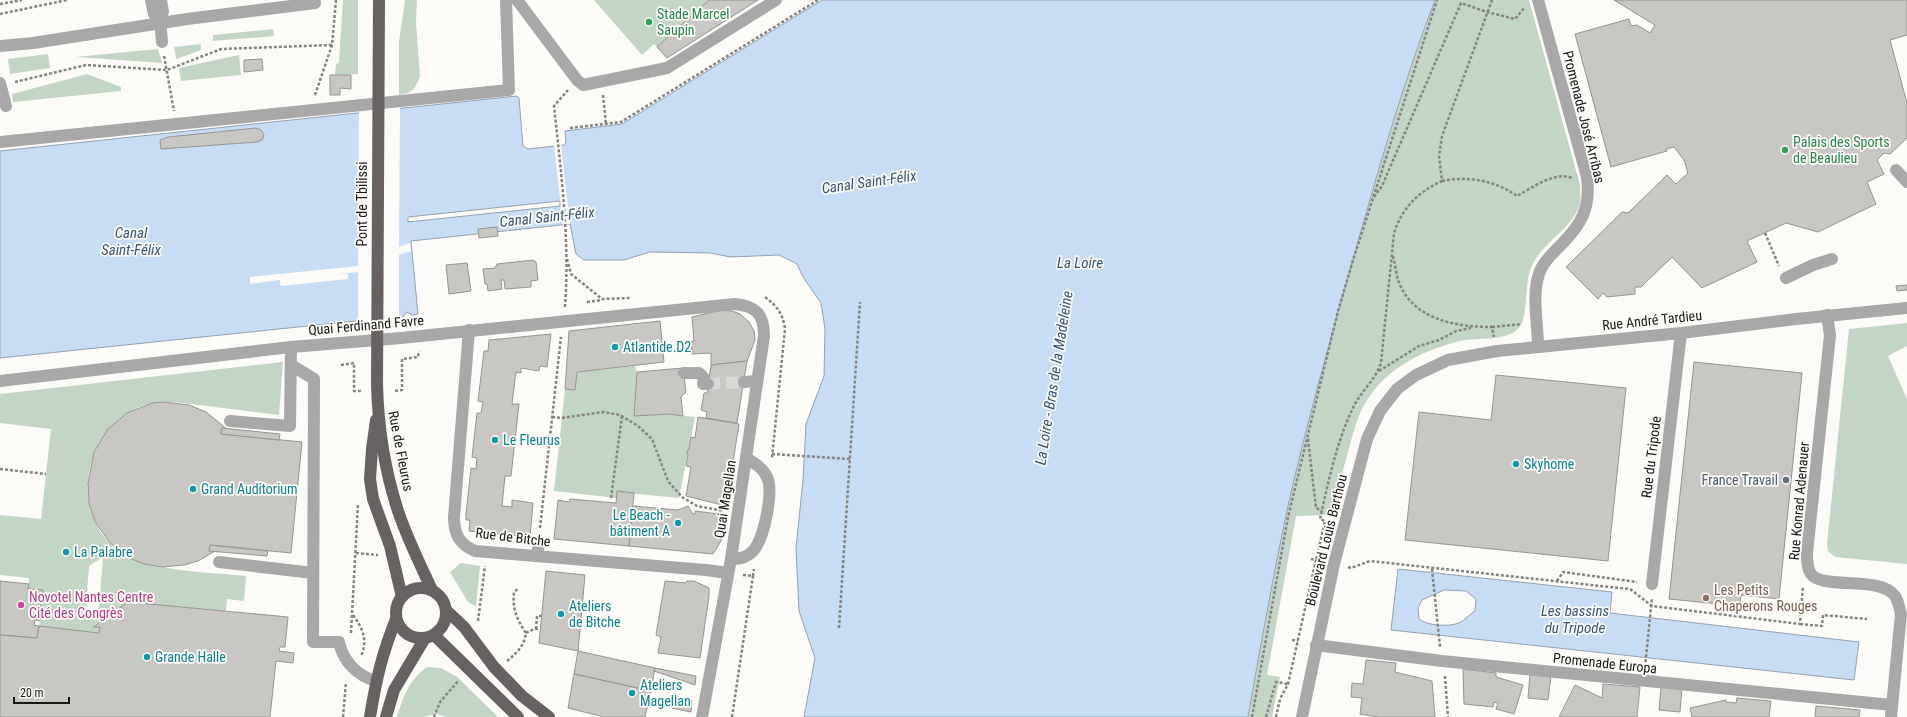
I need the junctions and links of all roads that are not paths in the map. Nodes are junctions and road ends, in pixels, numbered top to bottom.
1 (151, 0) edge
2 (161, 0) edge
3 (378, 0) edge
4 (506, 0) edge
5 (516, 0) edge
6 (776, 0) edge
7 (1533, 1) edge
8 (315, 3) dead end
9 (160, 22) junction
10 (162, 42) road end
11 (0, 46) edge
12 (5, 83) edge
13 (6, 106) dead end
14 (0, 142) edge
15 (1896, 170) dead end
16 (1907, 182) edge
17 (1832, 259) dead end
18 (1786, 278) dead end
19 (734, 304) joint
20 (1907, 308) edge
21 (1827, 315) junction
22 (469, 330) junction
23 (1680, 333) junction
24 (290, 346) junction
25 (1538, 346) junction
26 (291, 366) junction
27 (684, 373) dead end
28 (0, 381) edge
29 (757, 381) junction
30 (744, 382) tunnel mouth
31 (1405, 382) joint
32 (708, 384) dead end
33 (377, 407) junction
34 (230, 421) dead end
35 (746, 458) junction
36 (539, 543) road end
37 (537, 556) junction
38 (730, 559) junction
39 (218, 562) dead end
40 (313, 573) junction
41 (728, 573) junction
42 (1652, 584) road end
43 (432, 590) junction
44 (402, 597) junction
45 (446, 610) junction
46 (396, 619) junction
47 (430, 637) junction
48 (1316, 645) junction
49 (376, 681) junction
50 (1891, 711) edge
51 (370, 717) edge
52 (386, 717) edge
53 (518, 717) edge
54 (549, 717) edge
55 (702, 717) edge
56 (1302, 717) edge

1 - 9 street
2 - 9 street
3 - 33 main road, Pont de Tbilissi, bridge
4 - 14 street
5 - 6 street
7 - 25 street, Promenade José Arribas
8 - 9 street
9 - 10 street
9 - 11 street
12 - 13 street
15 - 16 street
17 - 18 street
19 - 22 street, Quai Ferdinand Favre
19 - 29 street, Quai Magellan
20 - 21 street, Rue André Tardieu
21 - 23 street, Rue André Tardieu
21 - 50 street, Rue Konrad Adenauer
22 - 24 street, Quai Ferdinand Favre
22 - 37 street, Rue de Bitche
23 - 25 street, Rue André Tardieu
23 - 42 street, Rue du Tripode
24 - 26 street
24 - 28 street, Quai Ferdinand Favre
25 - 31 street, Rue André Tardieu
26 - 34 street
26 - 40 street
27 - 32 street
29 - 30 street
29 - 35 street, Quai Magellan
31 - 48 street, Boulevard Louis Barthou
33 - 43 main road, Rue de Fleurus
33 - 44 main road, Rue de Fleurus
35 - 38 street, Quai Magellan
35 - 38 street
36 - 37 street
37 - 41 street, Rue de Bitche
38 - 41 street, Quai Magellan
39 - 40 street
40 - 49 street
41 - 55 street, Quai Magellan
43 - 44 main road
43 - 45 main road
44 - 46 main road
45 - 47 main road
45 - 54 main road
46 - 47 main road
46 - 49 main road
47 - 52 main road
47 - 53 main road
48 - 50 street, Promenade Europa
48 - 56 street, Boulevard Louis Barthou
49 - 51 main road

